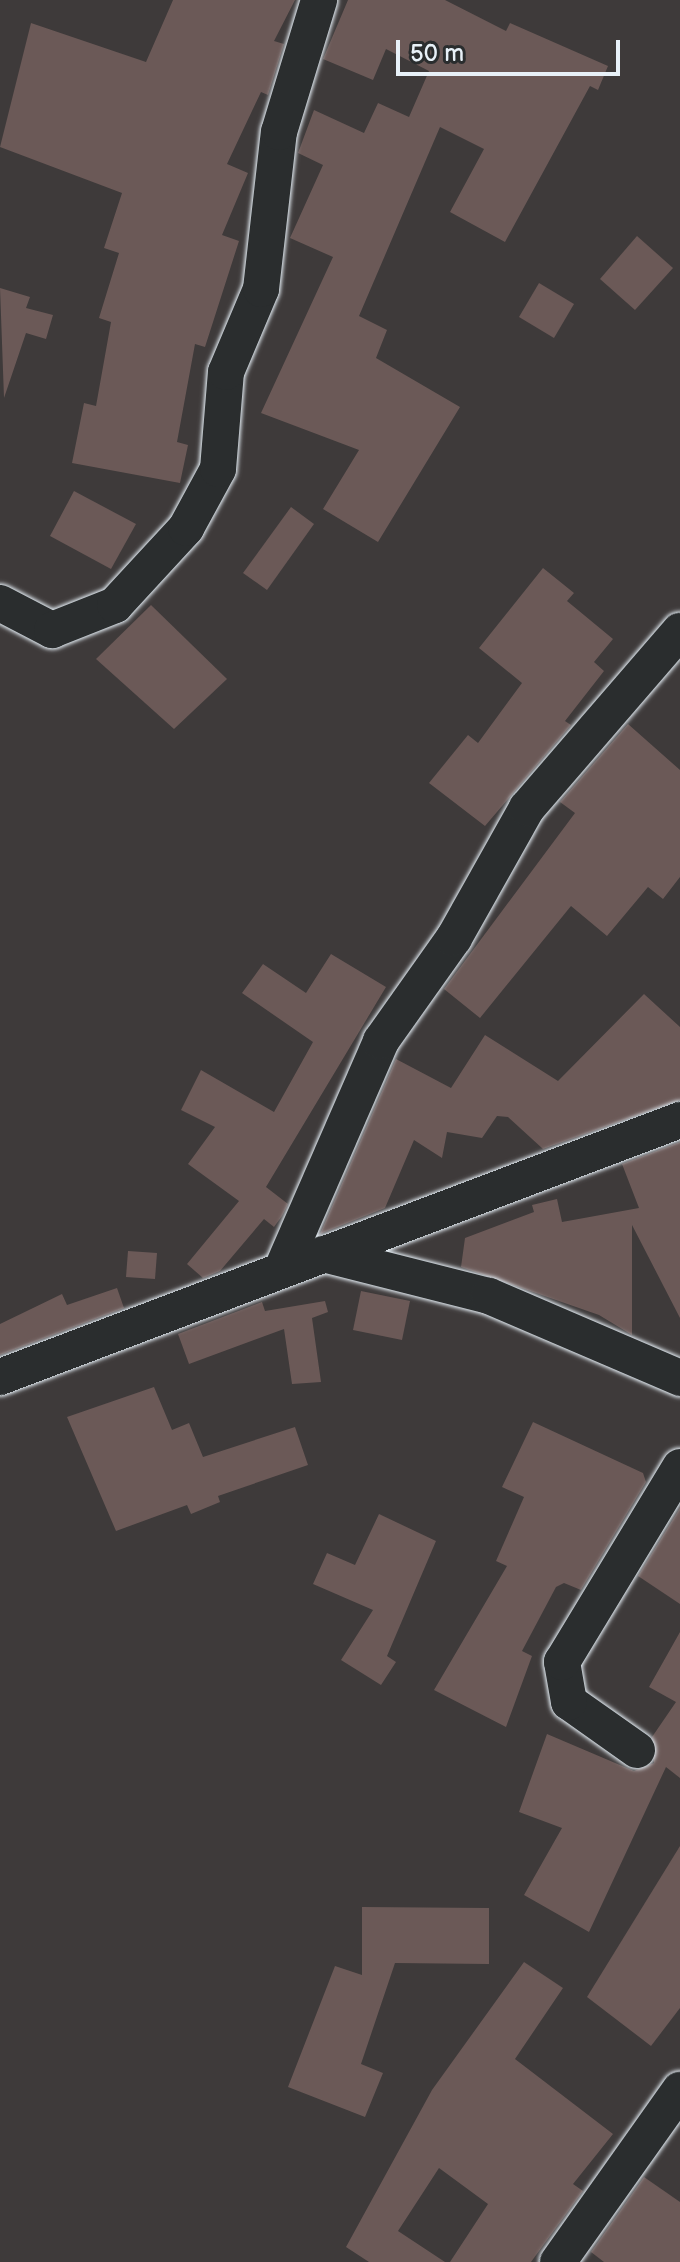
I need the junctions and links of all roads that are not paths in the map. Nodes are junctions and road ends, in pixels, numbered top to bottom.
1 (319, 0) edge
2 (0, 603) edge
3 (680, 631) edge
4 (680, 1120) edge
5 (323, 1254) junction
6 (282, 1269) junction
7 (0, 1377) edge
8 (680, 1378) edge
9 (680, 1467) edge
10 (637, 1750) dead end
11 (680, 2090) edge
12 (558, 2262) edge

1 - 2 street
3 - 6 street
4 - 5 street
5 - 6 street
5 - 8 street
6 - 7 street
9 - 10 street
11 - 12 street

